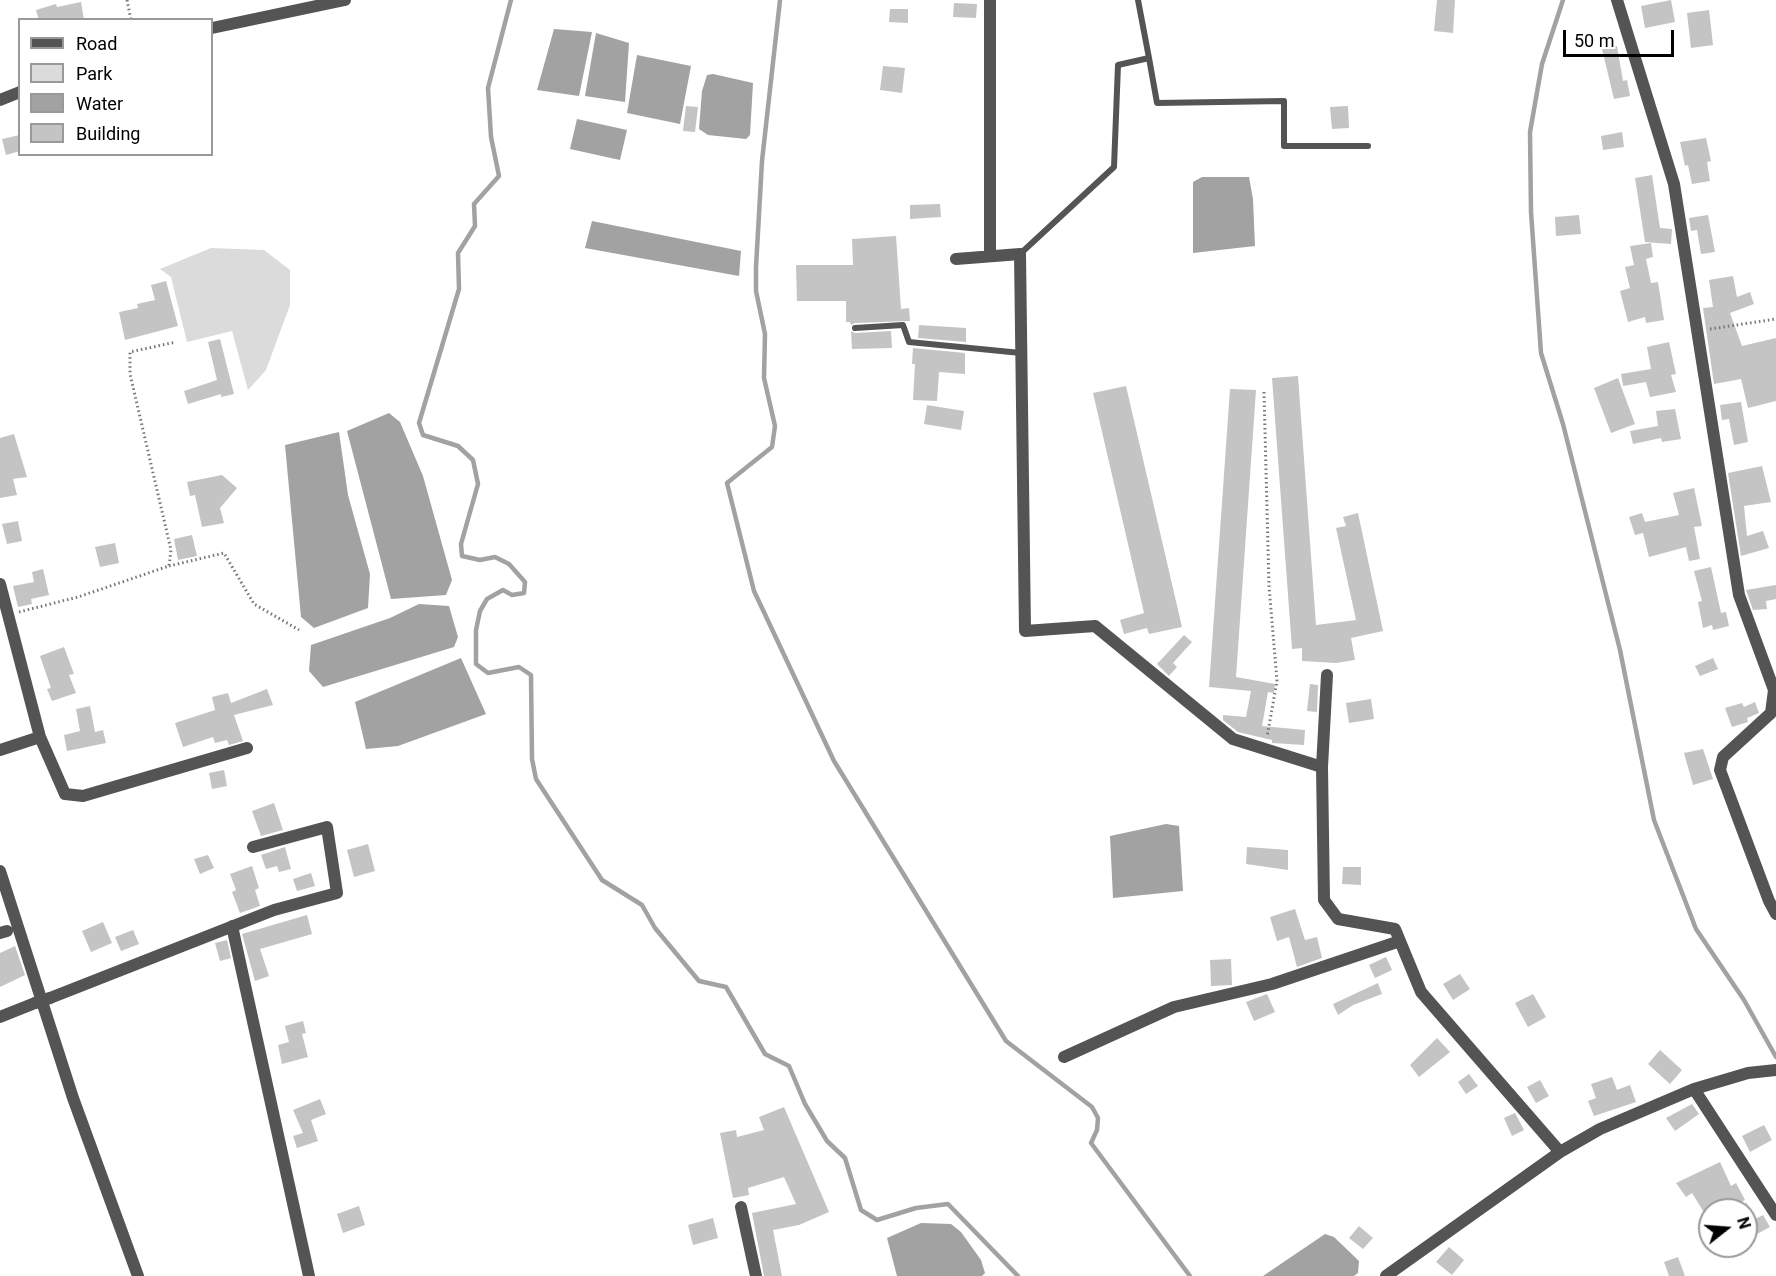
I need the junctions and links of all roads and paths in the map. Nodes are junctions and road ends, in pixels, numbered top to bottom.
1 (127, 0) edge
2 (345, 0) edge
3 (990, 0) edge
4 (1138, 0) edge
5 (1617, 0) edge
6 (131, 18) edge
7 (213, 28) edge
8 (1149, 58) junction
9 (18, 93) edge
10 (0, 100) edge
11 (1368, 146) dead end
12 (1020, 254) junction
13 (990, 256) junction
14 (956, 259) dead end
15 (1776, 319) edge
16 (855, 328) dead end
17 (1697, 331) junction
18 (176, 342) dead end
19 (1022, 353) junction
20 (1264, 392) dead end
21 (169, 566) junction
22 (0, 584) edge
23 (8, 615) junction
24 (299, 630) dead end
25 (1327, 675) dead end
26 (40, 737) junction
27 (247, 748) dead end
28 (1265, 749) junction
29 (0, 750) edge
30 (1322, 767) junction
31 (253, 847) dead end
32 (0, 871) edge
33 (1776, 914) edge
34 (232, 926) junction
35 (1401, 941) junction
36 (0, 1017) edge
37 (1064, 1057) dead end
38 (1776, 1070) edge
39 (1694, 1089) junction
40 (1560, 1152) junction
41 (741, 1208) dead end
42 (1776, 1215) edge
43 (138, 1276) edge
44 (309, 1276) edge
45 (756, 1276) edge
46 (1386, 1276) edge

1 - 6 path
2 - 7 street
3 - 13 street
4 - 8 lane
5 - 17 street
8 - 11 lane
8 - 12 lane
9 - 10 street
12 - 13 street
12 - 19 street
13 - 14 street
15 - 17 path
16 - 19 lane
17 - 33 street
18 - 21 path
19 - 28 street
20 - 28 path
21 - 23 path
21 - 24 path
22 - 23 street
23 - 26 street
25 - 30 street
26 - 27 street
26 - 29 street
28 - 30 street
30 - 35 street
31 - 34 street
32 - 43 street
34 - 36 street, bridge
34 - 44 street
35 - 37 street
35 - 40 street
38 - 39 street
39 - 40 street
39 - 42 street
40 - 46 street
41 - 45 street

